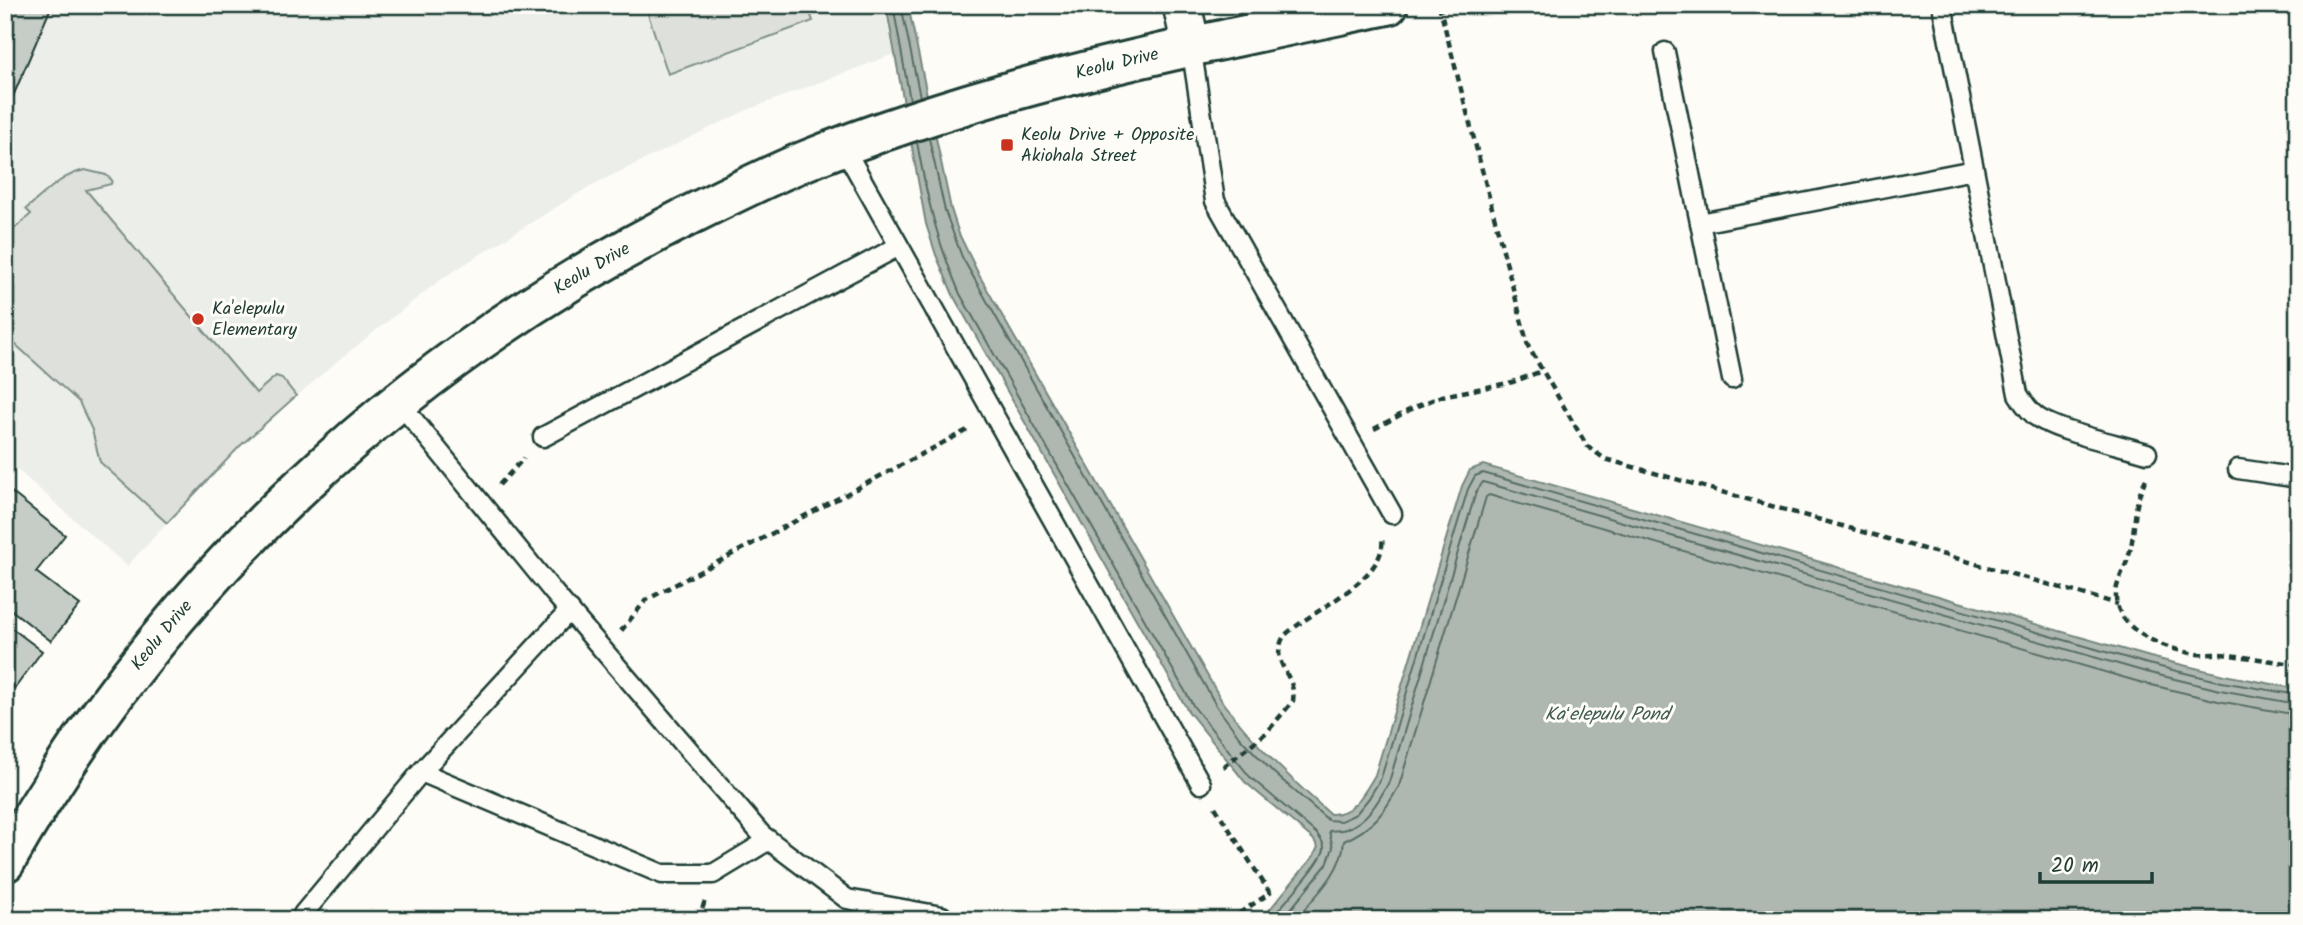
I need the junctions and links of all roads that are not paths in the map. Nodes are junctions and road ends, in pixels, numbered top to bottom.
1 (1182, 5) edge
2 (1388, 5) edge
3 (1942, 5) edge
4 (1191, 46) junction
5 (1665, 51) dead end
6 (843, 146) junction
7 (1974, 170) junction
8 (1700, 223) junction
9 (899, 246) junction
10 (1732, 379) dead end
11 (398, 401) junction
12 (542, 437) road end
13 (2147, 453) dead end
14 (2238, 469) dead end
15 (2298, 478) edge
16 (1392, 514) road end
17 (569, 610) junction
18 (421, 772) junction
19 (1201, 784) road end
20 (769, 841) junction
21 (5, 862) edge
22 (303, 914) dead end
23 (942, 916) dead end

1 - 4 street
2 - 4 main road, Keolu Drive
3 - 7 lane
4 - 6 main road, Keolu Drive
4 - 16 lane
5 - 8 lane
6 - 9 lane
6 - 11 main road, Keolu Drive
7 - 8 lane
7 - 13 lane
8 - 10 lane
9 - 12 lane
9 - 19 lane
11 - 17 lane
11 - 21 main road, Keolu Drive
14 - 15 lane
17 - 18 lane
17 - 20 lane
18 - 20 lane
18 - 22 lane
20 - 23 lane

